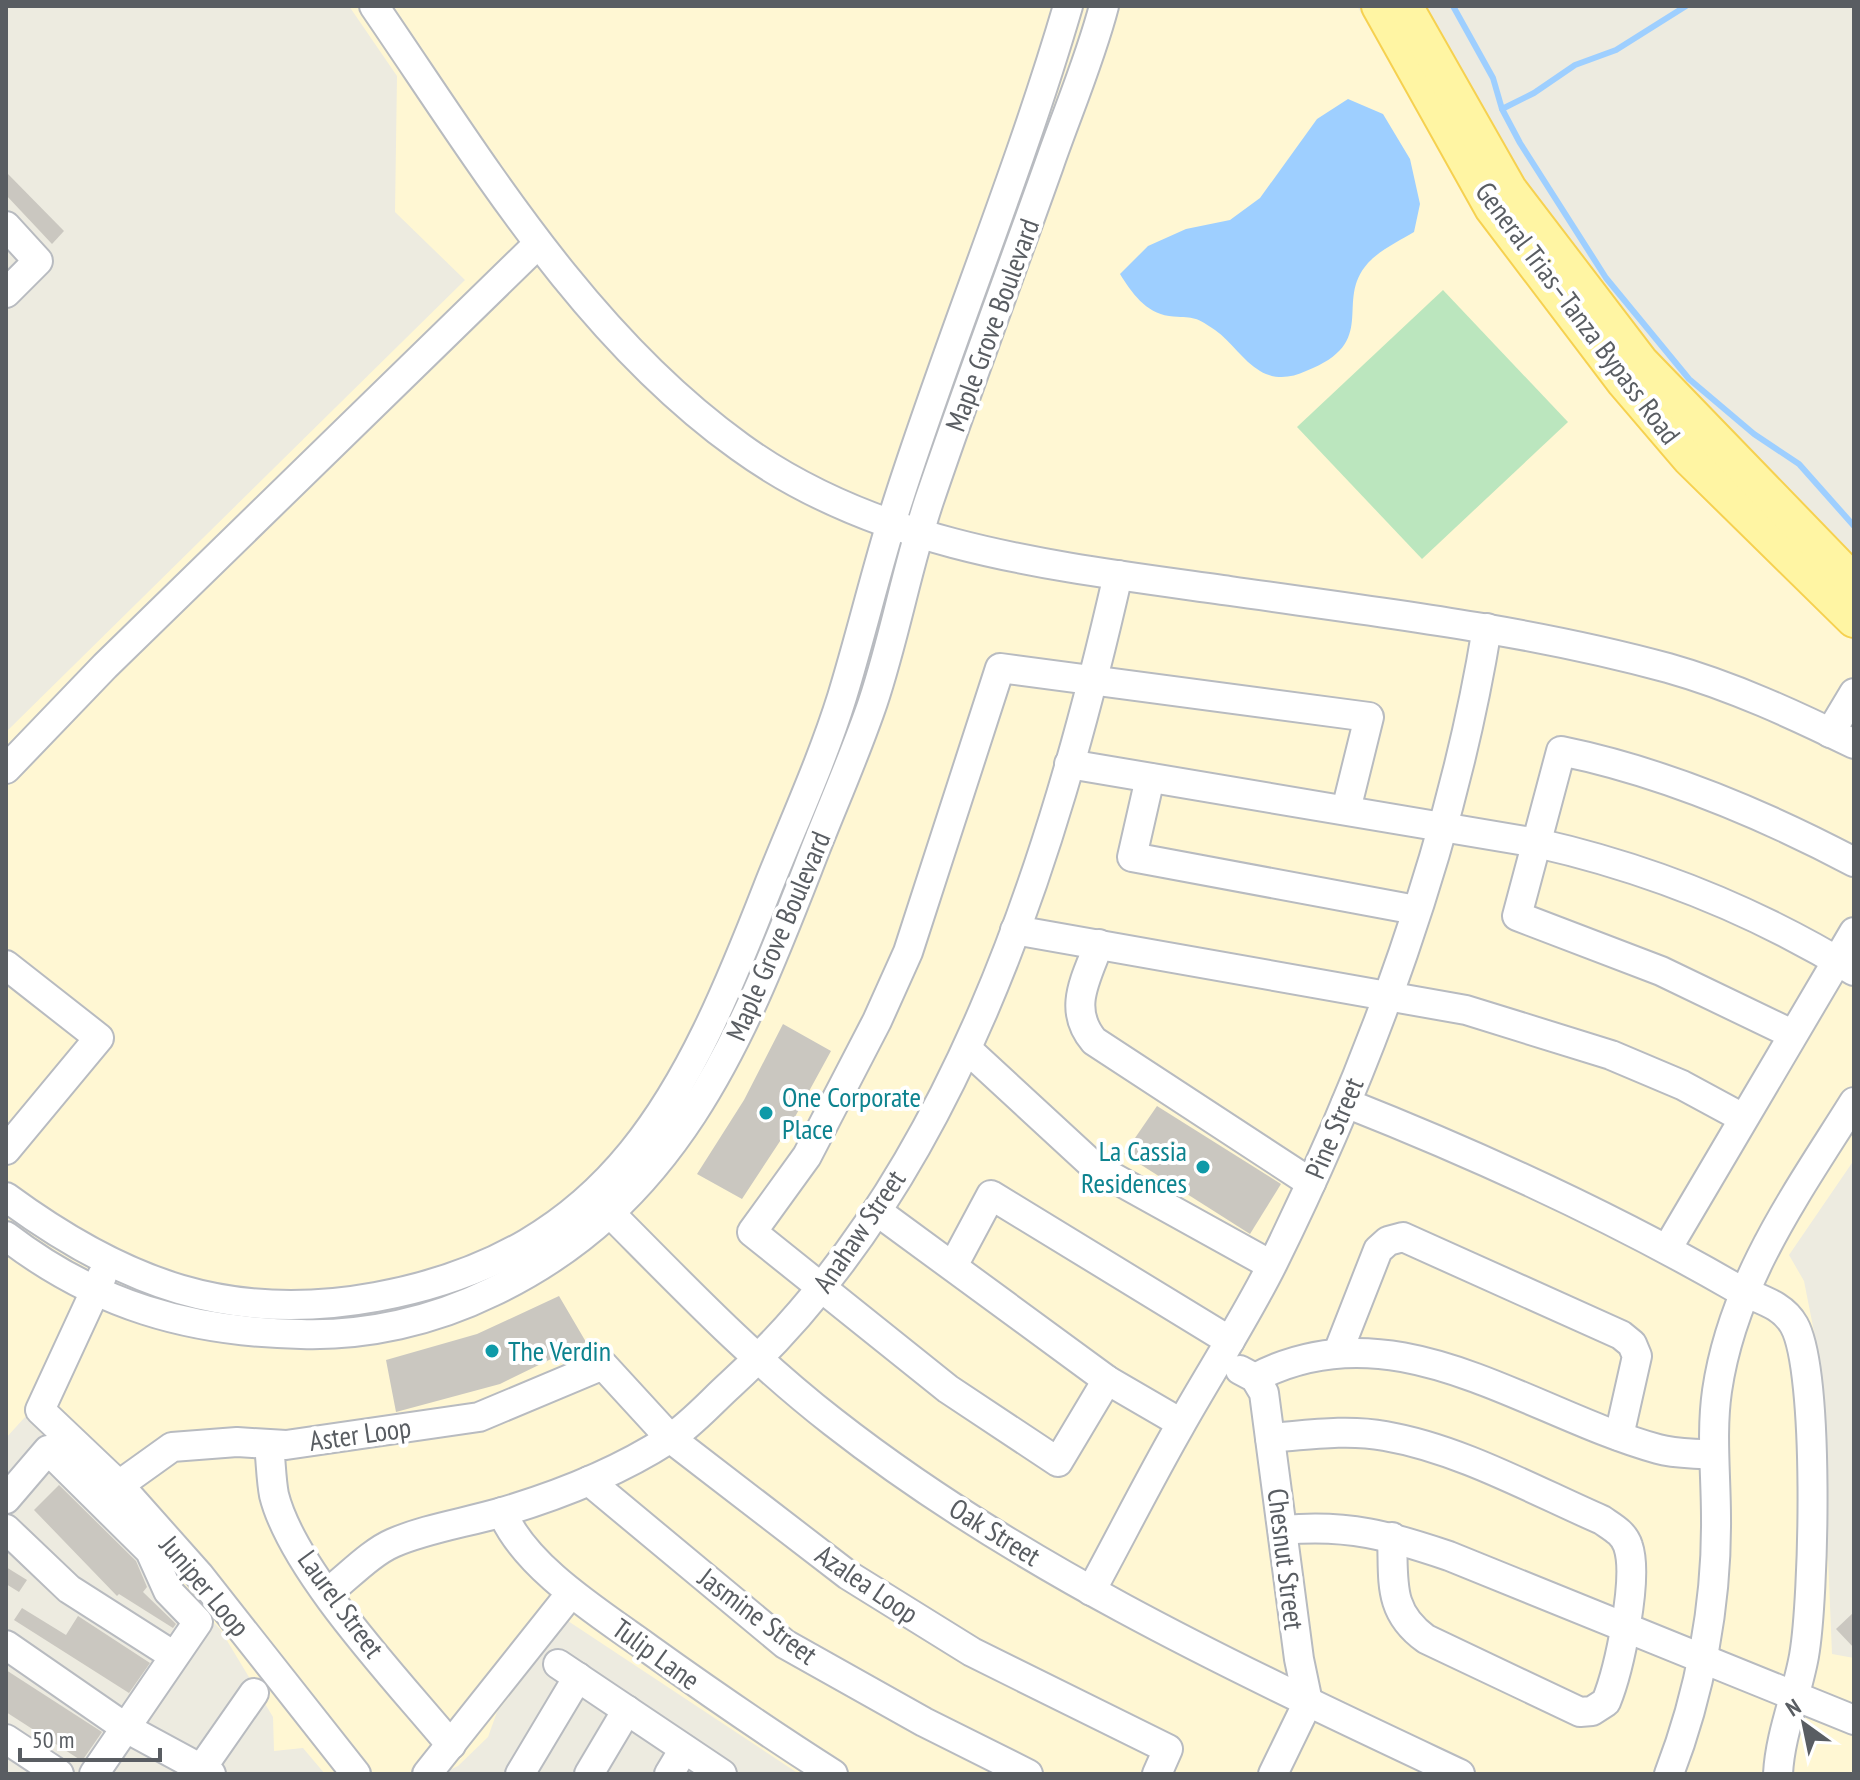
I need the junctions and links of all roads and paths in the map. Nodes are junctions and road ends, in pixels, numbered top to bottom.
1 (374, 6) edge
2 (1068, 6) edge
3 (1104, 6) edge
4 (1379, 6) edge
5 (1405, 6) edge
6 (6, 226) edge
7 (538, 244) junction
8 (6, 293) edge
9 (891, 524) junction
10 (920, 533) junction
11 (1118, 575) junction
12 (1854, 582) edge
13 (1854, 620) edge
14 (1487, 628) junction
15 (1094, 681) junction
16 (1854, 693) edge
17 (1842, 738) edge
18 (1069, 764) junction
19 (6, 769) edge
20 (1150, 778) junction
21 (1346, 810) junction
22 (1441, 827) junction
23 (1537, 843) junction
24 (1854, 862) edge
25 (1416, 910) junction
26 (1015, 930) junction
27 (1854, 932) edge
28 (1099, 944) junction
29 (6, 965) edge
30 (1845, 965) edge
31 (1387, 994) junction
32 (1792, 1034) junction
33 (967, 1049) junction
34 (1854, 1102) edge
35 (1346, 1103) junction
36 (1743, 1118) junction
37 (1845, 1135) edge
38 (6, 1150) edge
39 (1311, 1183) junction
40 (6, 1197) edge
41 (603, 1205) junction
42 (878, 1212) junction
43 (6, 1236) edge
44 (1667, 1249) junction
45 (107, 1264) junction
46 (1271, 1265) junction
47 (953, 1266) junction
48 (822, 1289) junction
49 (93, 1292) junction
50 (1743, 1292) junction
51 (1225, 1350) junction
52 (1338, 1352) junction
53 (758, 1359) junction
54 (603, 1365) joint
55 (1255, 1378) junction
56 (1107, 1380) junction
57 (1181, 1423) junction
58 (1619, 1436) junction
59 (670, 1438) junction
60 (1270, 1438) junction
61 (269, 1446) junction
62 (1713, 1455) junction
63 (589, 1481) junction
64 (119, 1485) junction
65 (6, 1499) edge
66 (502, 1512) junction
67 (6, 1529) edge
68 (1284, 1530) junction
69 (1392, 1537) junction
70 (1091, 1591) junction
71 (327, 1593) junction
72 (571, 1593) junction
73 (1625, 1629) junction
74 (6, 1645) edge
75 (174, 1656) junction
76 (1702, 1661) junction
77 (254, 1693) dead end
78 (1795, 1697) junction
79 (1308, 1702) junction
80 (627, 1710) junction
81 (1854, 1720) edge
82 (126, 1728) junction
83 (6, 1739) edge
84 (451, 1745) junction
85 (684, 1749) junction
86 (1162, 1762) edge
87 (206, 1771) edge
88 (59, 1774) edge
89 (94, 1774) edge
90 (356, 1774) edge
91 (427, 1774) edge
92 (520, 1774) edge
93 (589, 1774) edge
94 (669, 1774) edge
95 (722, 1774) edge
96 (833, 1774) edge
97 (1028, 1774) edge
98 (1273, 1774) edge
99 (1460, 1774) edge
100 (1669, 1774) edge
101 (1778, 1774) edge

1 - 7 street
2 - 9 street, Maple Grove Boulevard
3 - 10 street, Maple Grove Boulevard
4 - 13 main road, General Trias–Tanza Bypass Road
5 - 12 main road, General Trias–Tanza Bypass Road
6 - 8 street
7 - 9 street
7 - 19 street
9 - 10 street
9 - 41 street, Maple Grove Boulevard
10 - 11 street
10 - 41 street, Maple Grove Boulevard
11 - 14 street
11 - 15 street, Anahaw Street
14 - 17 street
14 - 22 street, Pine Street
15 - 18 street, Anahaw Street
15 - 21 street
15 - 48 street
16 - 17 street
18 - 20 street
18 - 26 street, Anahaw Street
20 - 21 street
20 - 25 street
21 - 22 street
22 - 23 street
22 - 25 street, Pine Street
23 - 24 street
23 - 30 street
23 - 32 street
25 - 31 street, Pine Street
26 - 28 street
26 - 33 street, Anahaw Street
27 - 30 street
28 - 31 street
28 - 39 street
29 - 38 street
30 - 32 street
31 - 35 street, Pine Street
31 - 36 street
32 - 36 street
33 - 42 street, Anahaw Street
33 - 46 street
34 - 37 street
35 - 39 street, Pine Street
35 - 44 street
36 - 44 street
37 - 50 street
39 - 46 street, Pine Street
40 - 45 street, Maple Grove Boulevard
41 - 45 street, Maple Grove Boulevard
41 - 49 street, Maple Grove Boulevard
41 - 53 street, Oak Street
42 - 47 street
42 - 48 street, Anahaw Street
43 - 49 street, Maple Grove Boulevard
44 - 50 street
45 - 49 street
46 - 51 street, Pine Street
47 - 51 street
47 - 56 street
48 - 53 street, Anahaw Street
48 - 56 street
49 - 64 street, Juniper Loop
50 - 62 street
50 - 78 street
51 - 55 street
51 - 57 street, Pine Street
52 - 55 street
52 - 58 street
52 - 58 street
53 - 59 street, Anahaw Street
53 - 70 street, Oak Street
54 - 59 street, Azalea Loop
54 - 61 street, Aster Loop
55 - 60 street, Chesnut Street
56 - 57 street
57 - 70 street, Pine Street
58 - 62 street
59 - 63 street, Anahaw Street
59 - 86 street, Azalea Loop
60 - 68 street, Chesnut Street
60 - 73 street
61 - 64 street, Aster Loop
61 - 71 street, Laurel Street
62 - 76 street
63 - 66 street, Anahaw Street
63 - 97 street, Jasmine Street
64 - 90 street, Juniper Loop
65 - 75 street
66 - 71 street, Anahaw Street
66 - 72 street, Tulip Lane
67 - 75 street
68 - 69 street
68 - 79 street, Chesnut Street
69 - 73 street
69 - 73 street
70 - 79 street, Oak Street
71 - 84 street, Laurel Street
72 - 84 street
72 - 96 street, Tulip Lane
73 - 76 street
74 - 82 street
75 - 82 street
76 - 78 street
76 - 100 street
77 - 87 street
78 - 81 street
78 - 101 street
79 - 98 street
79 - 99 street, Oak Street
80 - 85 street
80 - 92 street
80 - 93 street
82 - 87 street
82 - 89 street
83 - 88 street
84 - 91 street
85 - 94 street
85 - 95 street

